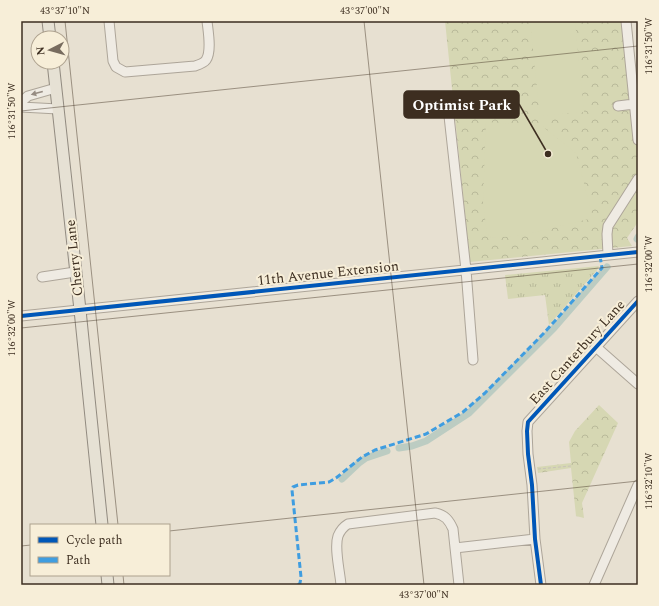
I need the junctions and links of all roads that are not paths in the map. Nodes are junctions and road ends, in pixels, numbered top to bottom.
1 (109, 21) edge
2 (207, 21) edge
3 (626, 21) edge
4 (54, 70) edge
5 (56, 88) junction
6 (21, 102) edge
7 (634, 104) junction
8 (21, 106) edge
9 (618, 106) dead end
10 (448, 107) dead end
11 (58, 109) junction
12 (638, 140) edge
13 (638, 179) edge
14 (638, 252) edge
15 (608, 256) junction
16 (466, 270) junction
17 (76, 272) junction
18 (42, 277) dead end
19 (638, 301) edge
20 (80, 310) junction
21 (21, 316) edge
22 (596, 347) junction
23 (473, 360) dead end
24 (638, 384) edge
25 (638, 485) edge
26 (102, 524) edge
27 (535, 539) junction
28 (455, 548) junction
29 (341, 585) edge
30 (459, 585) edge
31 (541, 585) edge
32 (594, 585) edge

1 - 2 street
3 - 7 street
4 - 5 main road, Cherry Lane
5 -> 6 street
5 - 11 main road, Cherry Lane
7 - 9 street
7 - 12 street
8 - 11 street
10 - 16 street
11 - 17 main road, Cherry Lane
13 - 15 street
14 - 15 street, 11th Avenue Extension
15 - 16 street, 11th Avenue Extension
16 - 20 street, 11th Avenue Extension
16 - 23 street
17 - 18 street
17 - 20 main road, Cherry Lane
19 - 22 street, East Canterbury Lane
20 - 21 street, 11th Avenue Extension
20 - 26 main road, Cherry Lane
22 - 24 street
22 - 27 street, East Canterbury Lane
25 - 32 street
27 - 28 street
27 - 31 street, East Canterbury Lane
28 - 29 street
28 - 30 street

